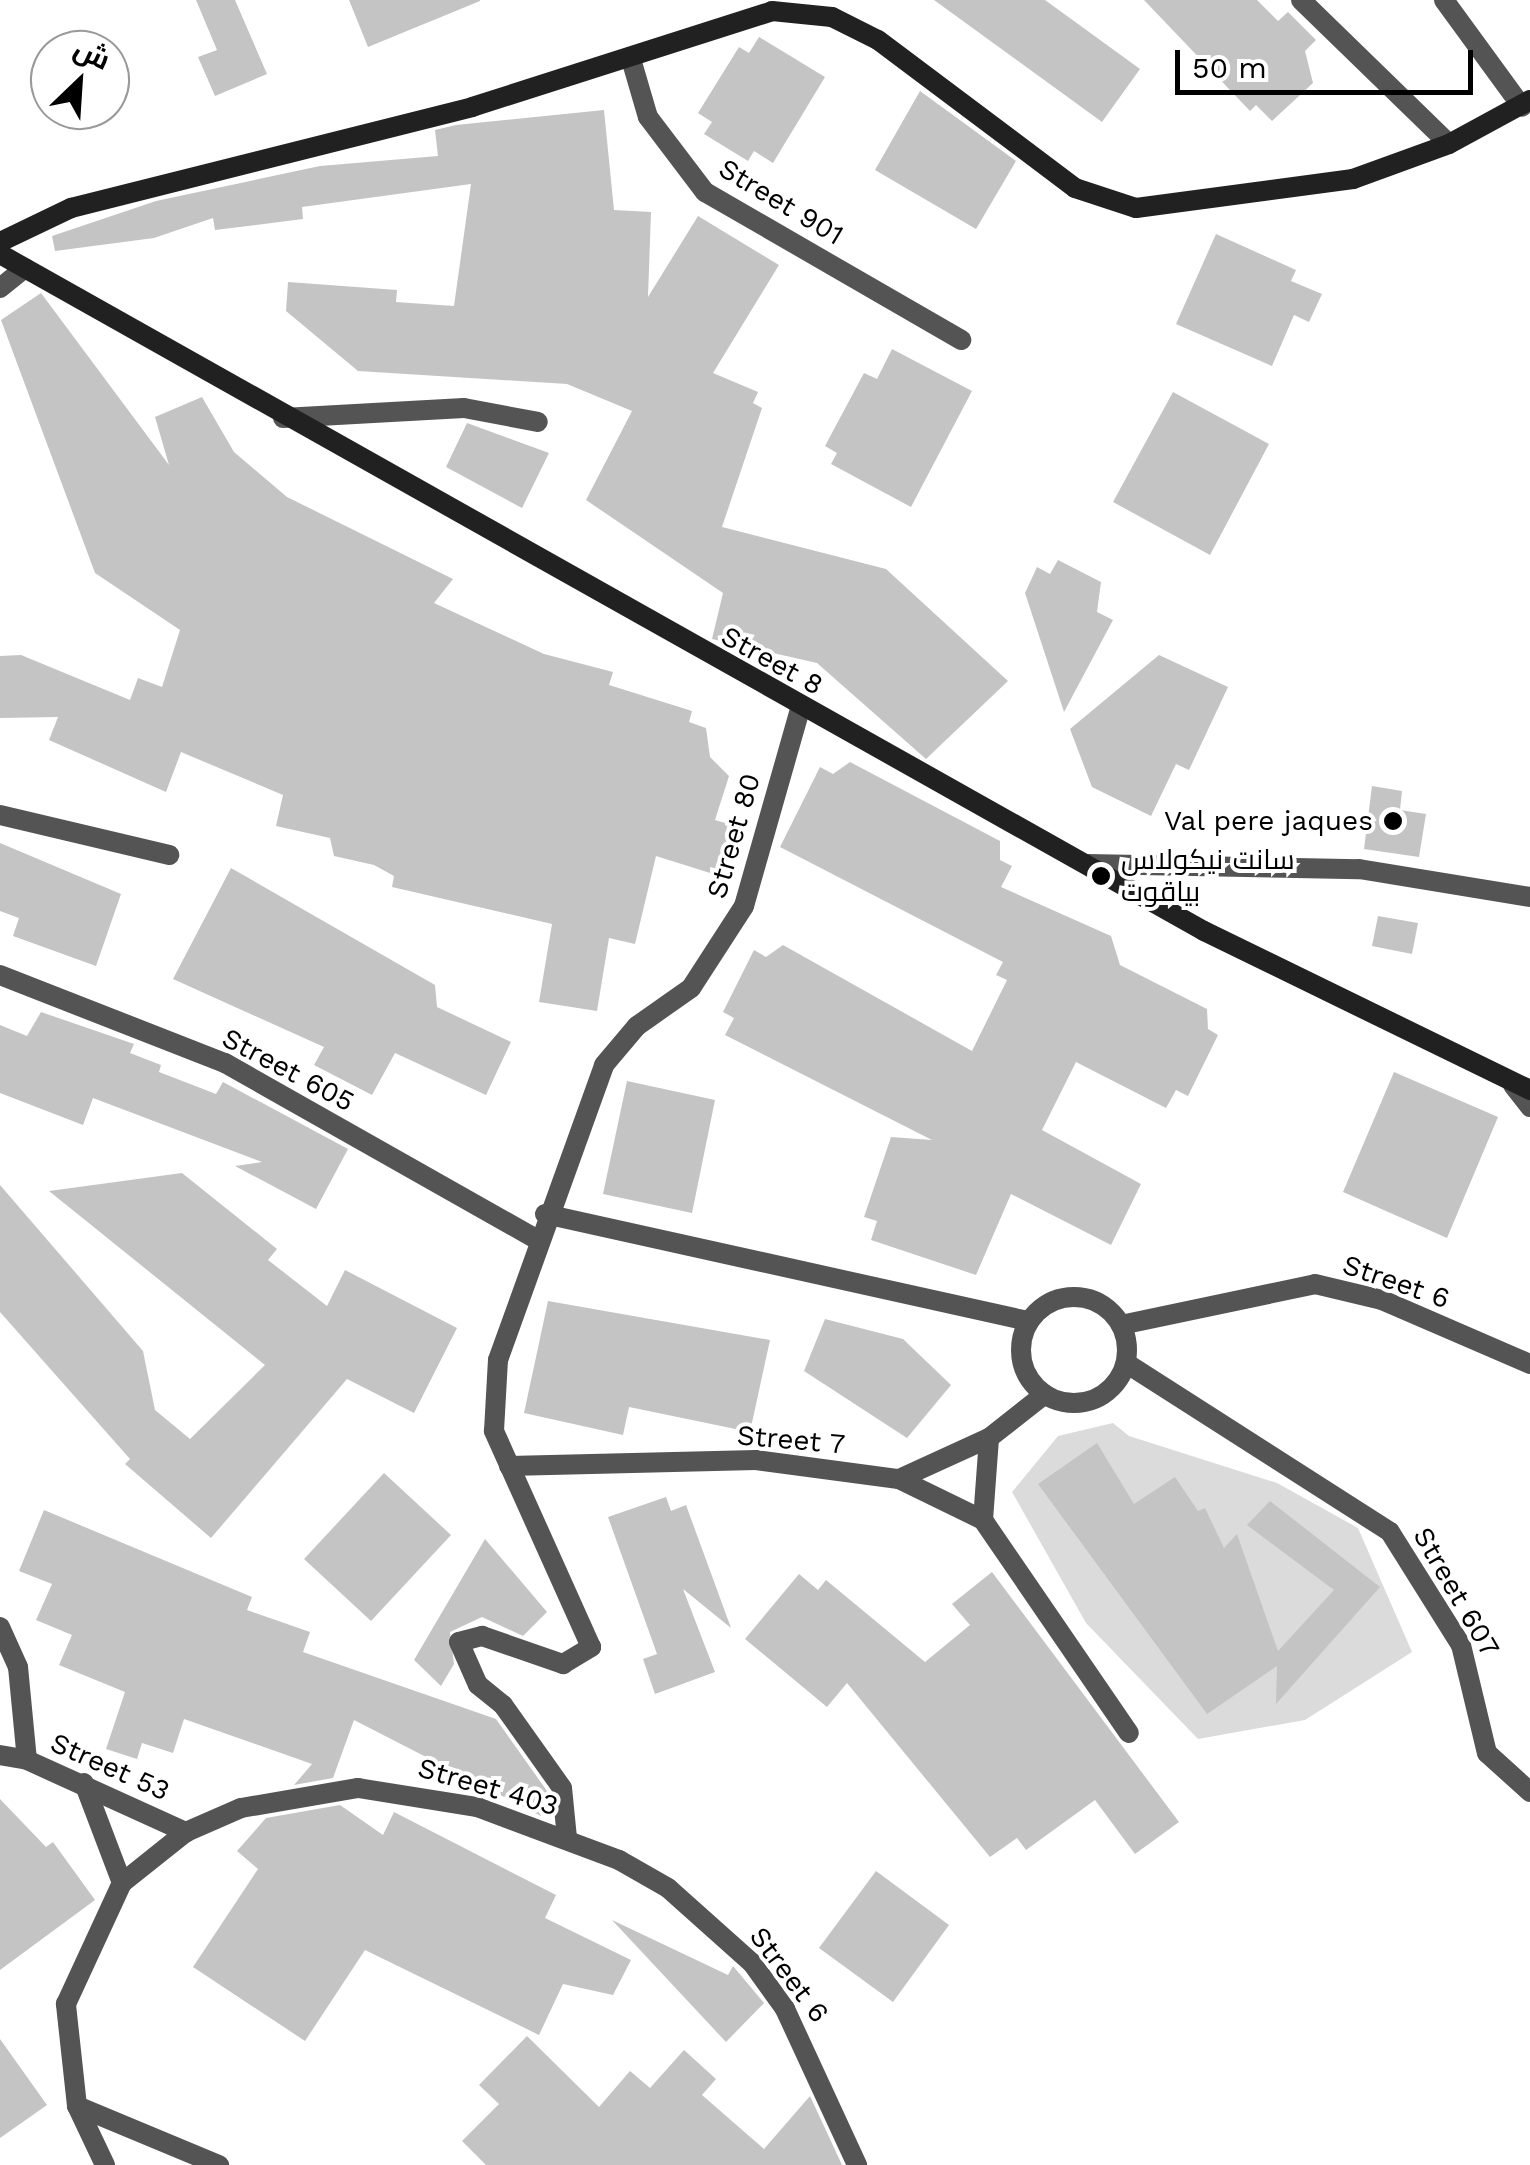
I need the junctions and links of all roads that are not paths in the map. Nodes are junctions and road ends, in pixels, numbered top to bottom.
1 (1301, 0) edge
2 (1444, 0) edge
3 (631, 59) junction
4 (1526, 103) edge
5 (1450, 144) junction
6 (0, 242) edge
7 (0, 254) edge
8 (25, 268) junction
9 (0, 288) edge
10 (961, 340) dead end
11 (283, 418) junction
12 (538, 422) dead end
13 (800, 710) junction
14 (0, 816) edge
15 (168, 855) dead end
16 (1087, 864) junction
17 (1530, 897) edge
18 (0, 974) edge
19 (1521, 1087) edge
20 (1530, 1107) edge
21 (545, 1214) junction
22 (538, 1240) junction
23 (1028, 1321) junction
24 (1121, 1325) junction
25 (1126, 1363) junction
26 (1530, 1364) edge
27 (1044, 1394) junction
28 (989, 1438) junction
29 (509, 1466) junction
30 (898, 1479) junction
31 (982, 1520) junction
32 (0, 1627) edge
33 (1130, 1733) dead end
34 (0, 1755) edge
35 (27, 1760) junction
36 (84, 1783) junction
37 (1530, 1792) edge
38 (186, 1832) junction
39 (567, 1838) junction
40 (122, 1883) junction
41 (76, 2106) junction
42 (104, 2165) edge
43 (219, 2165) edge
44 (857, 2165) edge

1 - 5 street
2 - 4 street
3 - 5 street
3 - 6 street
3 - 10 street, Street 901
4 - 5 street
7 - 8 street, Street 8
8 - 9 street
8 - 11 street, Street 8
11 - 12 street
11 - 13 street, Street 8
13 - 16 street, Street 8
13 - 21 street, Street 80
14 - 15 street
16 - 17 street
16 - 19 street, Street 8
18 - 22 street, Street 605
19 - 20 street
21 - 22 street, Street 80
21 - 23 street
22 - 29 street, Street 80
23 - 24 street
23 - 27 street
24 - 25 street
24 - 26 street, Street 6
25 - 27 street
25 - 37 street, Street 607
27 - 28 street
28 - 30 street
28 - 31 street
29 - 30 street, Street 7
29 - 39 street, Street 80
30 - 31 street
31 - 33 street
32 - 35 street, Street 53
34 - 35 street
35 - 36 street, Street 53
36 - 38 street, Street 53
36 - 40 street
38 - 39 street, Street 403
38 - 40 street, Street 403
39 - 44 street, Street 6
40 - 41 street, Street 403
41 - 42 street, Street 403
41 - 43 street

